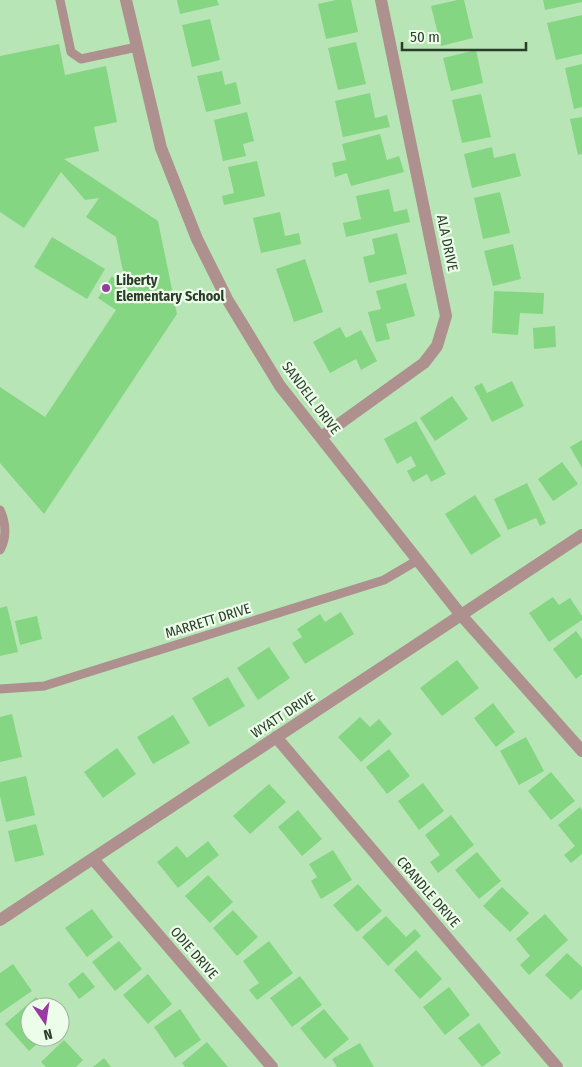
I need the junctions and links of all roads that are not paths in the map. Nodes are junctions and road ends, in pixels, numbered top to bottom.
1 (60, 0) edge
2 (126, 0) edge
3 (381, 0) edge
4 (137, 47) junction
5 (321, 437) junction
6 (0, 510) edge
7 (582, 535) edge
8 (0, 550) edge
9 (418, 560) junction
10 (461, 615) junction
11 (0, 689) edge
12 (276, 737) junction
13 (582, 751) edge
14 (93, 859) junction
15 (0, 920) edge
16 (272, 1067) edge
17 (557, 1067) edge

1 - 4 lane
2 - 4 street, SANDELL DRIVE
3 - 5 street, ALA DRIVE
4 - 5 street, SANDELL DRIVE
5 - 9 street, SANDELL DRIVE
6 - 8 lane
7 - 10 street, WYATT DRIVE
9 - 10 street, SANDELL DRIVE
9 - 11 lane, MARRETT DRIVE
10 - 12 street, WYATT DRIVE
10 - 13 street, SANDELL DRIVE
12 - 14 street, WYATT DRIVE
12 - 17 street, CRANDLE DRIVE
14 - 15 street, WYATT DRIVE
14 - 16 street, ODIE DRIVE

